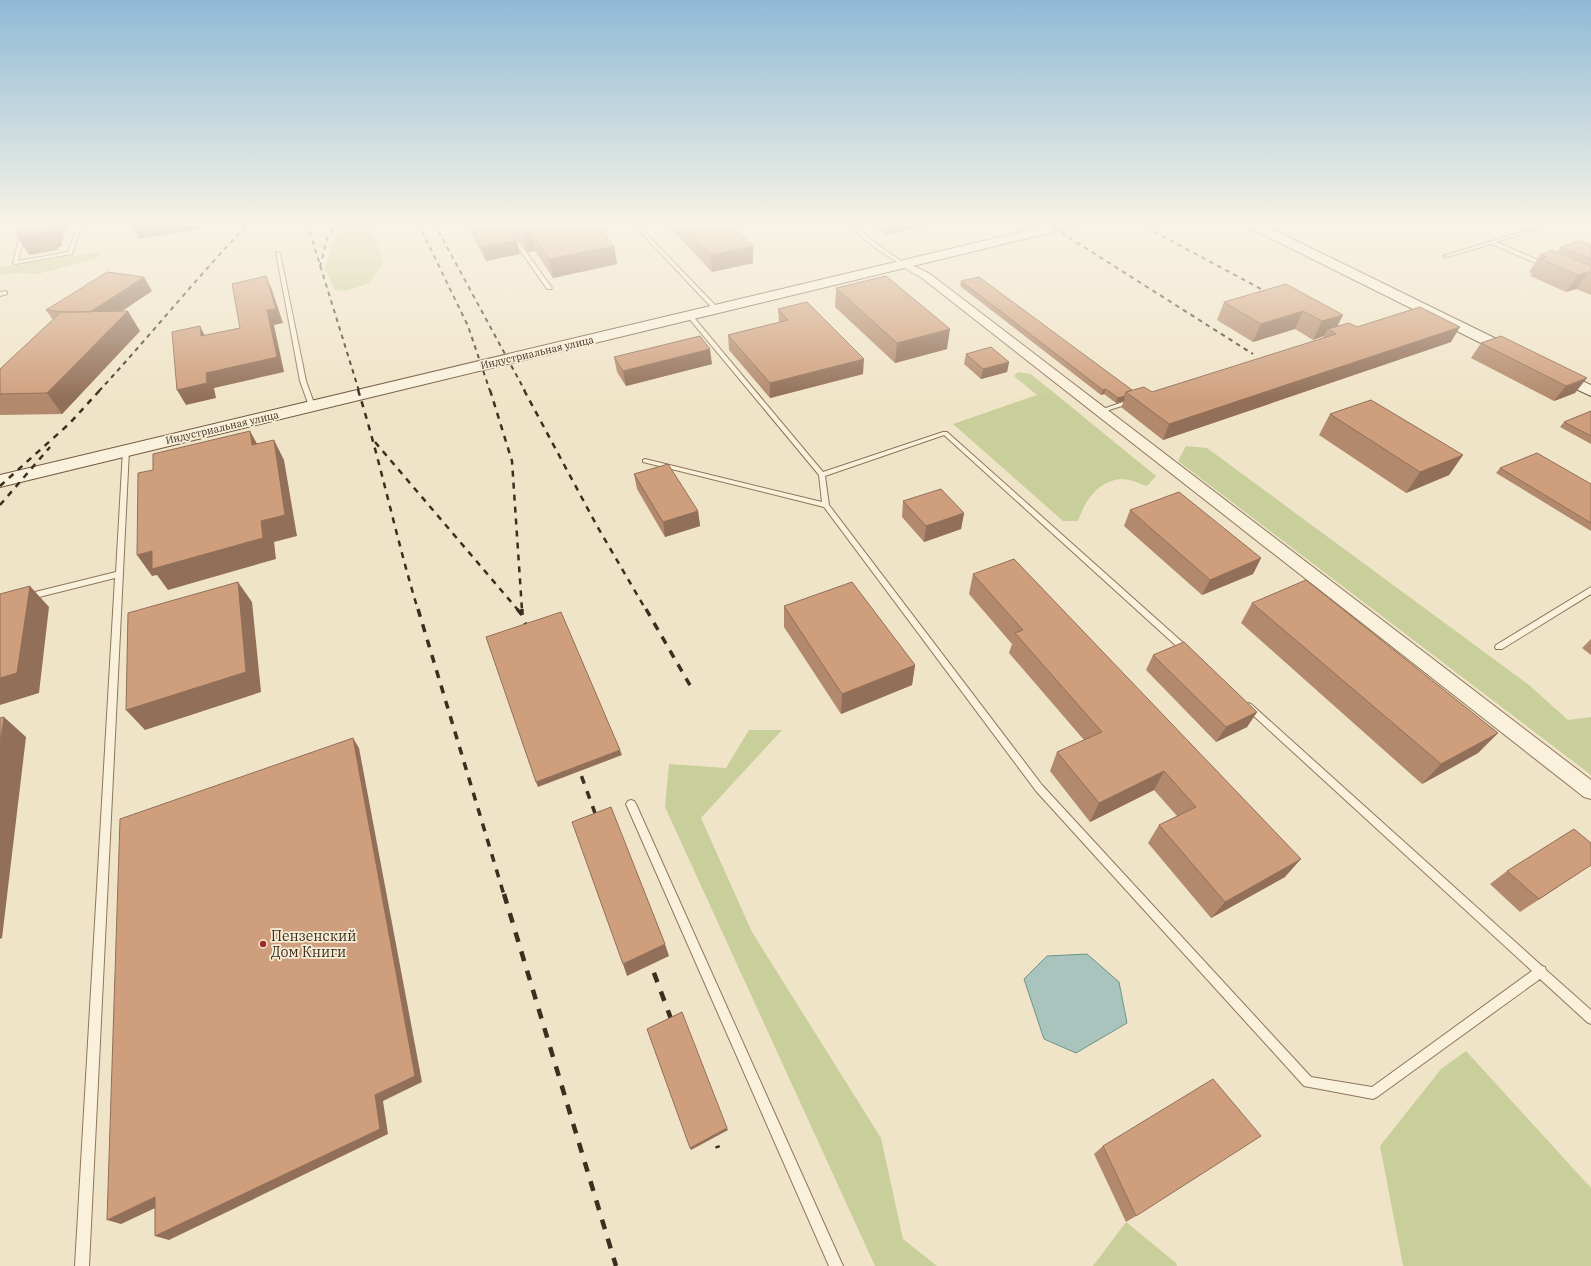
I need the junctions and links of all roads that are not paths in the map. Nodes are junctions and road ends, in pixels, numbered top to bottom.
1 (284, 282) edge
2 (546, 282) edge
3 (690, 282) edge
4 (828, 282) edge
5 (934, 282) edge
6 (1369, 282) edge
7 (550, 288) dead end
8 (716, 309) junction
9 (689, 315) junction
10 (1527, 360) edge
11 (1541, 367) edge
12 (1591, 392) edge
13 (1139, 399) edge
14 (312, 406) junction
15 (1100, 411) junction
16 (126, 450) junction
17 (645, 461) dead end
18 (822, 475) junction
19 (0, 481) edge
20 (826, 505) junction
21 (119, 574) junction
22 (1591, 590) edge
23 (22, 598) edge
24 (1499, 647) dead end
25 (1193, 657) edge
26 (1240, 699) edge
27 (1591, 791) edge
28 (631, 804) dead end
29 (1541, 970) junction
30 (1591, 1018) edge
31 (82, 1266) edge
32 (836, 1266) edge

1 - 14 lane
2 - 7 lane
3 - 8 lane
4 - 8 street, Индустриальная улица
5 - 15 street
6 - 10 street
8 - 9 street, Индустриальная улица
9 - 14 street, Индустриальная улица
9 - 18 lane
11 - 12 street
13 - 15 lane
14 - 16 street, Индустриальная улица
15 - 27 street
16 - 19 street, Индустриальная улица
16 - 21 lane
17 - 20 lane
18 - 20 lane
18 - 25 lane
20 - 29 lane
21 - 23 lane
21 - 31 lane
22 - 24 lane
26 - 29 lane
28 - 32 lane
29 - 30 lane

